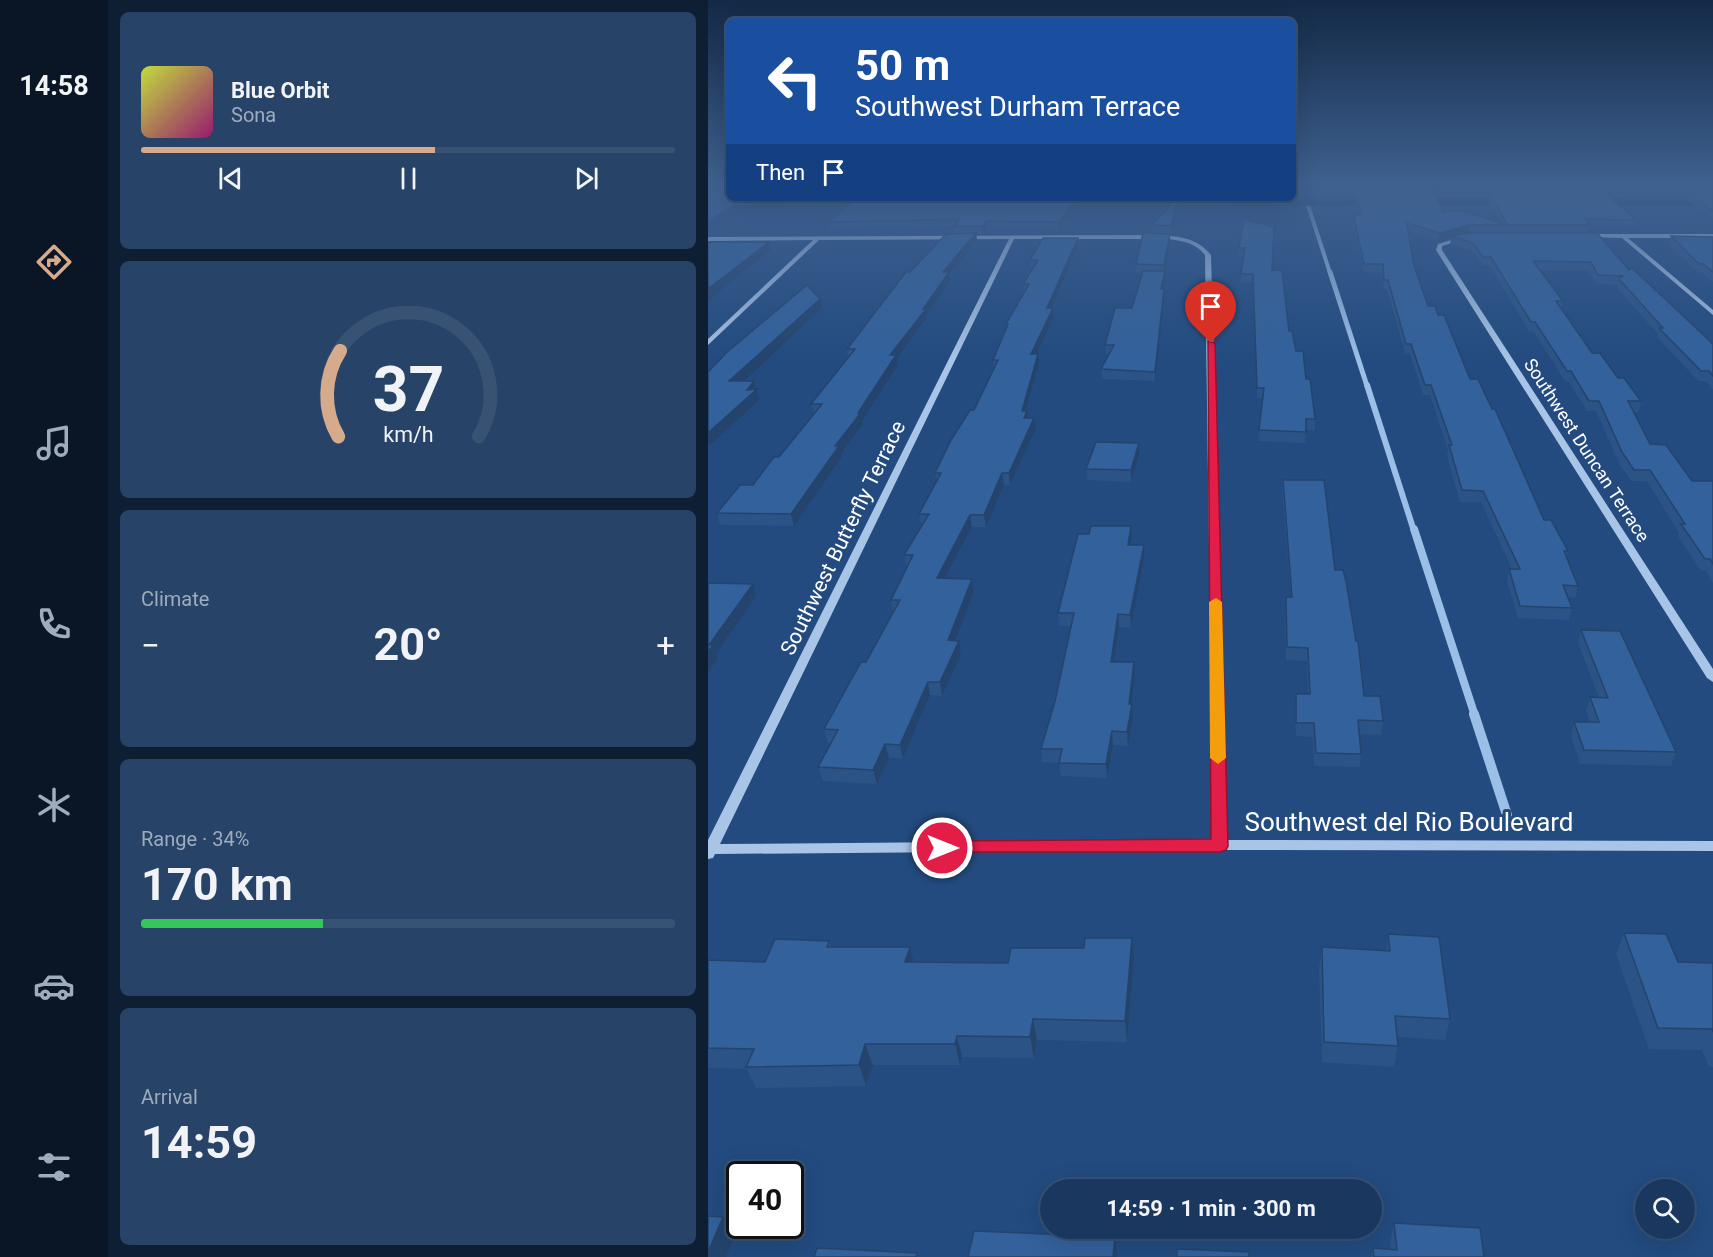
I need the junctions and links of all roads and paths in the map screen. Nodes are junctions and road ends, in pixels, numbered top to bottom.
1 (812, 244) edge
2 (1009, 244) edge
3 (1197, 244) edge
4 (1442, 244) edge
5 (1632, 244) edge
6 (1713, 313) edge
7 (708, 343) edge
8 (1713, 678) edge
9 (1220, 846) junction
10 (1713, 846) edge
11 (709, 851) edge

1 - 7 street
2 - 11 street, Southwest Butterfly Terrace
3 - 9 street
4 - 8 street, Southwest Duncan Terrace
5 - 6 street
9 - 10 street, Southwest del Rio Boulevard
9 - 11 street, Southwest del Rio Boulevard

